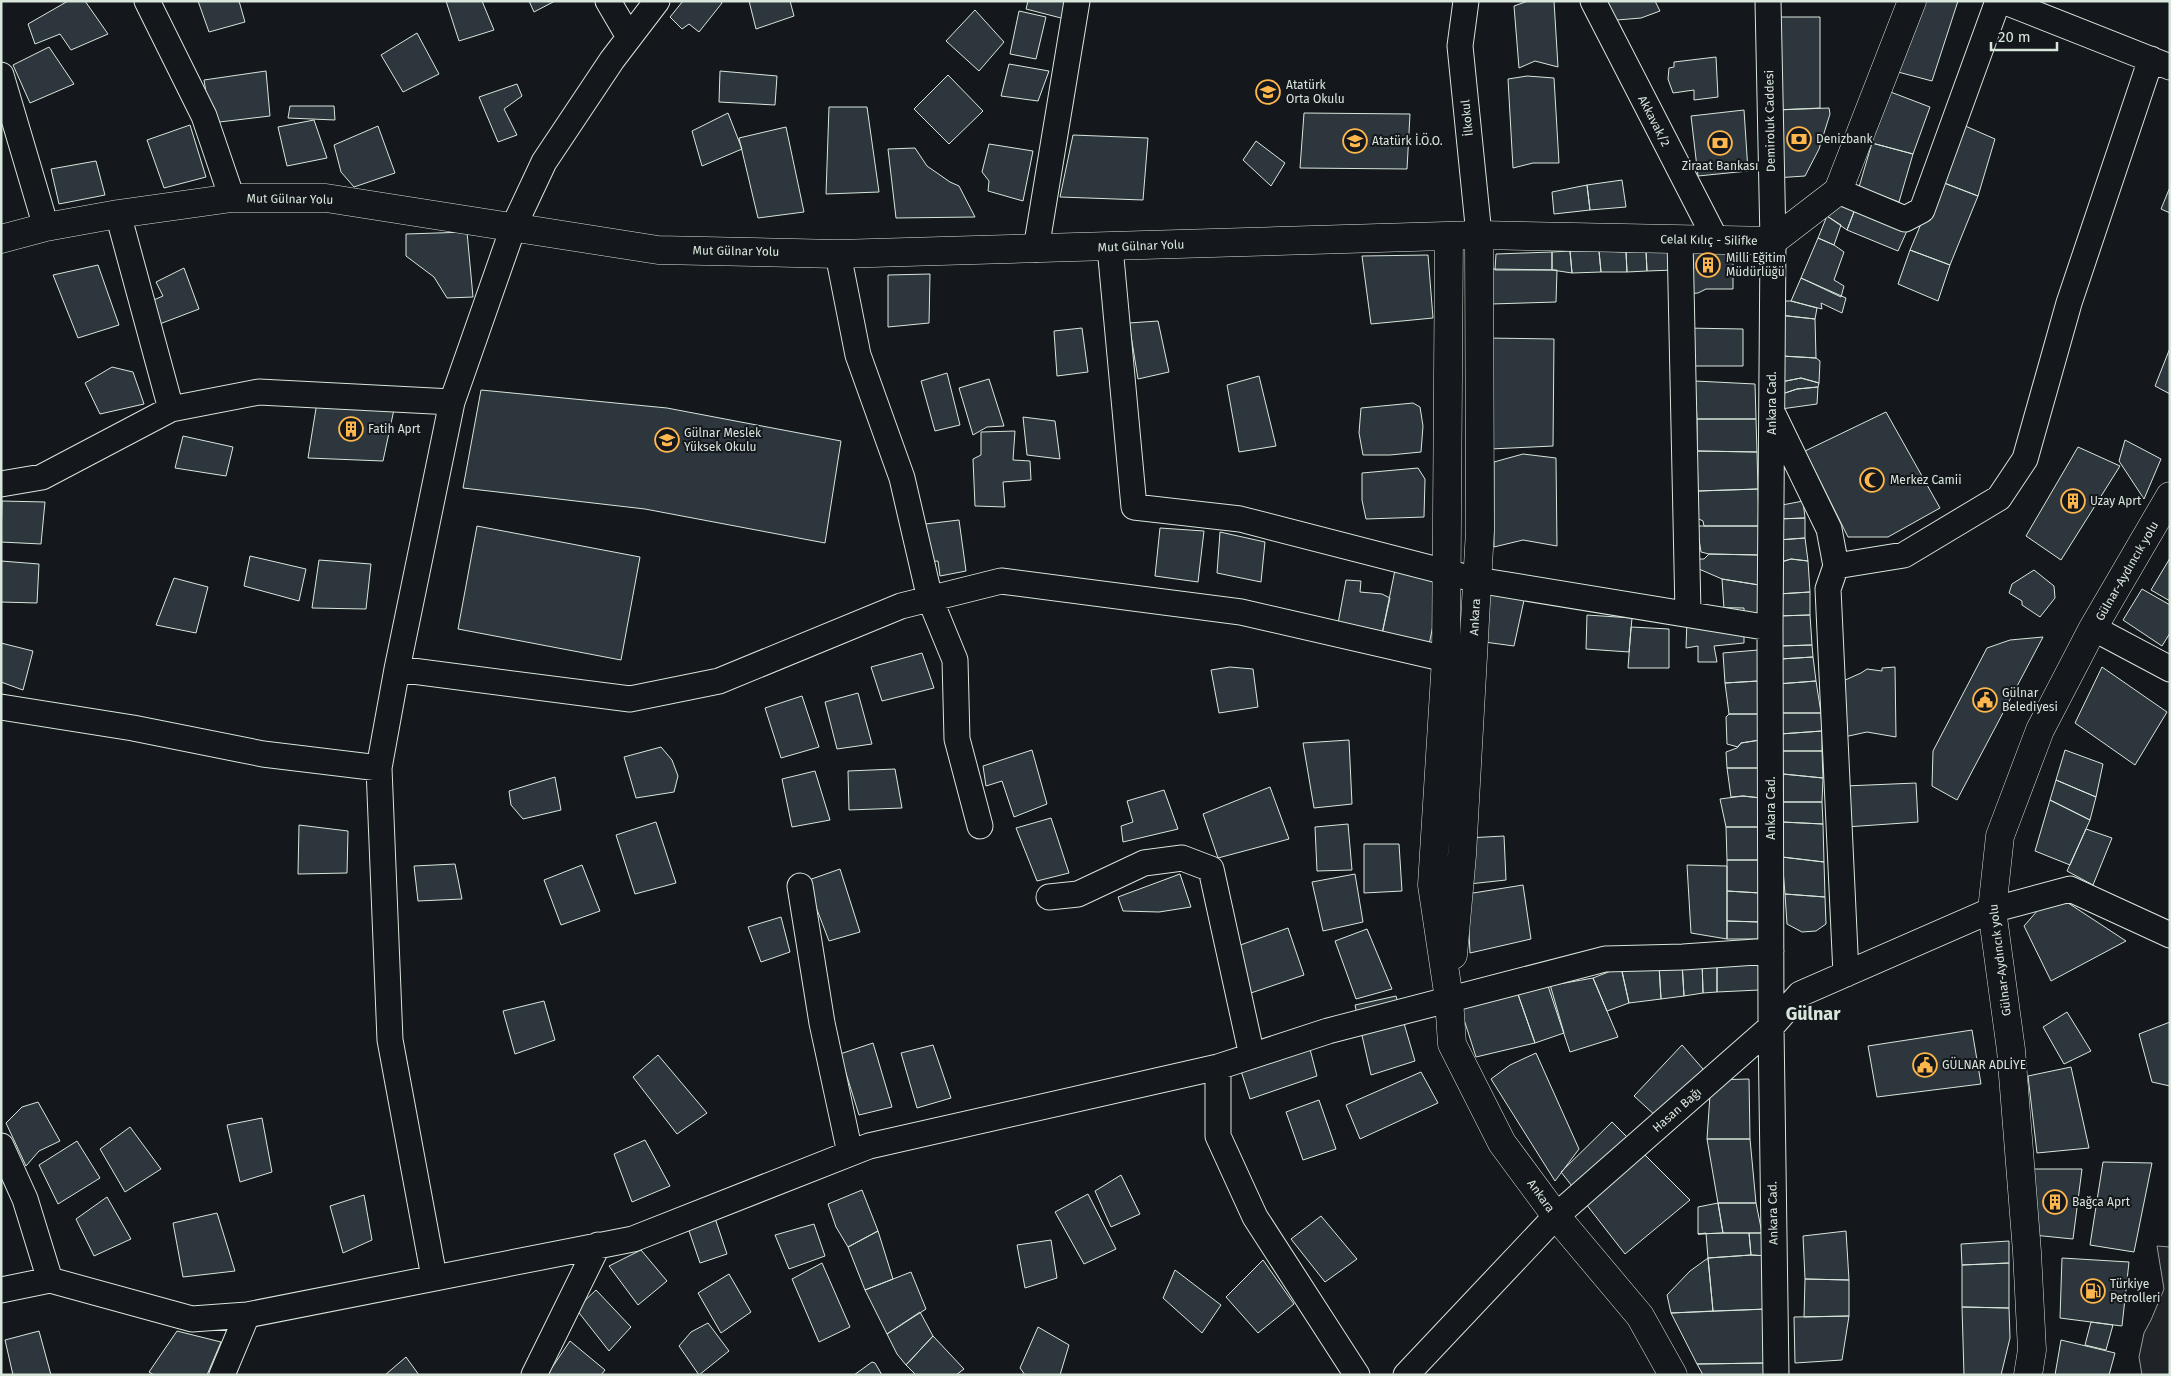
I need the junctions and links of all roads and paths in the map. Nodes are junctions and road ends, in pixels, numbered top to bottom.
1 (147, 1) edge
2 (608, 1) edge
3 (658, 1) edge
4 (1077, 1) edge
5 (1466, 1) edge
6 (1593, 1) edge
7 (1768, 1) edge
8 (1912, 1) edge
9 (1998, 1) edge
10 (2004, 1) edge
11 (629, 37) junction
12 (2160, 63) edge
13 (1, 75) edge
14 (1838, 191) junction
15 (232, 198) junction
16 (118, 214) junction
17 (46, 227) junction
18 (513, 228) junction
19 (1479, 235) junction
20 (1449, 236) junction
21 (1, 239) edge
22 (1680, 239) junction
23 (1716, 240) junction
24 (1773, 241) junction
25 (1110, 247) junction
26 (1036, 249) junction
27 (838, 254) junction
28 (452, 402) junction
29 (171, 409) junction
30 (1772, 411) junction
31 (1, 484) edge
32 (2170, 496) edge
33 (1836, 566) junction
34 (1447, 572) junction
35 (1477, 580) junction
36 (930, 598) junction
37 (1688, 613) junction
38 (1770, 628) junction
39 (2093, 628) junction
40 (1446, 658) junction
41 (396, 669) junction
42 (2170, 669) edge
43 (1472, 673) junction
44 (1, 707) edge
45 (380, 768) junction
46 (980, 826) dead end
47 (800, 886) dead end
48 (1049, 897) dead end
49 (1992, 910) junction
50 (2170, 935) edge
51 (1771, 951) junction
52 (1846, 974) junction
53 (1449, 999) junction
54 (1771, 1027) junction
55 (1252, 1056) junction
56 (1218, 1067) junction
57 (1, 1146) edge
58 (850, 1154) junction
59 (1556, 1216) junction
60 (598, 1245) junction
61 (434, 1277) junction
62 (50, 1280) junction
63 (1, 1290) edge
64 (247, 1315) junction
65 (222, 1375) edge
66 (534, 1375) edge
67 (1357, 1375) edge
68 (1406, 1375) edge
69 (1673, 1375) edge
70 (1776, 1375) edge
71 (2028, 1375) edge

1 - 15 street
2 - 11 street
3 - 11 street
4 - 26 street
5 - 19 street, İlkokul
6 - 23 street, Akkavak/2
7 - 24 street, Demiroluk Caddesi
8 - 14 main road
9 - 14 street
10 - 12 street
11 - 18 street
12 - 33 street
13 - 17 street
14 - 24 main road, Celal Kılıç - Silifke
15 - 16 main road, Mut Gülnar Yolu
15 - 18 main road, Mut Gülnar Yolu
16 - 17 main road, Mut Gülnar Yolu
16 - 29 street
17 - 21 main road, Mut Gülnar Yolu
18 - 27 main road, Mut Gülnar Yolu
18 - 28 street
19 - 20 main road, Mut Gülnar Yolu
19 - 22 main road, Celal Kılıç - Silifke
19 - 35 main road, Ankara
20 - 25 main road, Mut Gülnar Yolu
20 - 34 main road, Ankara
22 - 23 main road, Celal Kılıç - Silifke
22 - 37 street
23 - 24 main road, Celal Kılıç - Silifke
24 - 30 street, Ankara Cad.
25 - 26 main road, Mut Gülnar Yolu
25 - 34 street
26 - 27 main road, Mut Gülnar Yolu
27 - 36 street
28 - 29 street
28 - 41 street
29 - 31 street
30 - 33 street
30 - 38 street, Ankara Cad.
32 - 39 main road, Gülnar-Aydıncık yolu
33 - 52 street
34 - 35 street
34 - 40 main road, Ankara
35 - 37 street
35 - 43 main road, Ankara
36 - 40 street
36 - 41 street
36 - 46 street
37 - 38 street
38 - 51 street, Ankara Cad.
39 - 42 street
39 - 49 main road, Gülnar-Aydıncık yolu
40 - 43 street
40 - 53 main road, Ankara
41 - 45 street
43 - 53 main road, Ankara
44 - 45 street
45 - 61 street
47 - 58 street
48 - 55 street
49 - 50 street, Hasan Bağı
49 - 52 street, Hasan Bağı
49 - 71 main road, Gülnar-Aydıncık yolu
51 - 53 street
51 - 54 street, Ankara Cad.
52 - 54 street, Hasan Bağı
53 - 55 street
53 - 59 main road, Ankara
54 - 59 street, Hasan Bağı
54 - 70 street, Ankara Cad.
55 - 56 street
56 - 58 street
56 - 67 street
57 - 62 street
58 - 60 street
59 - 68 street, Hasan Bağı
59 - 69 main road, Ankara
60 - 61 street
60 - 66 street
61 - 64 street
62 - 63 street
62 - 64 street
64 - 65 street

